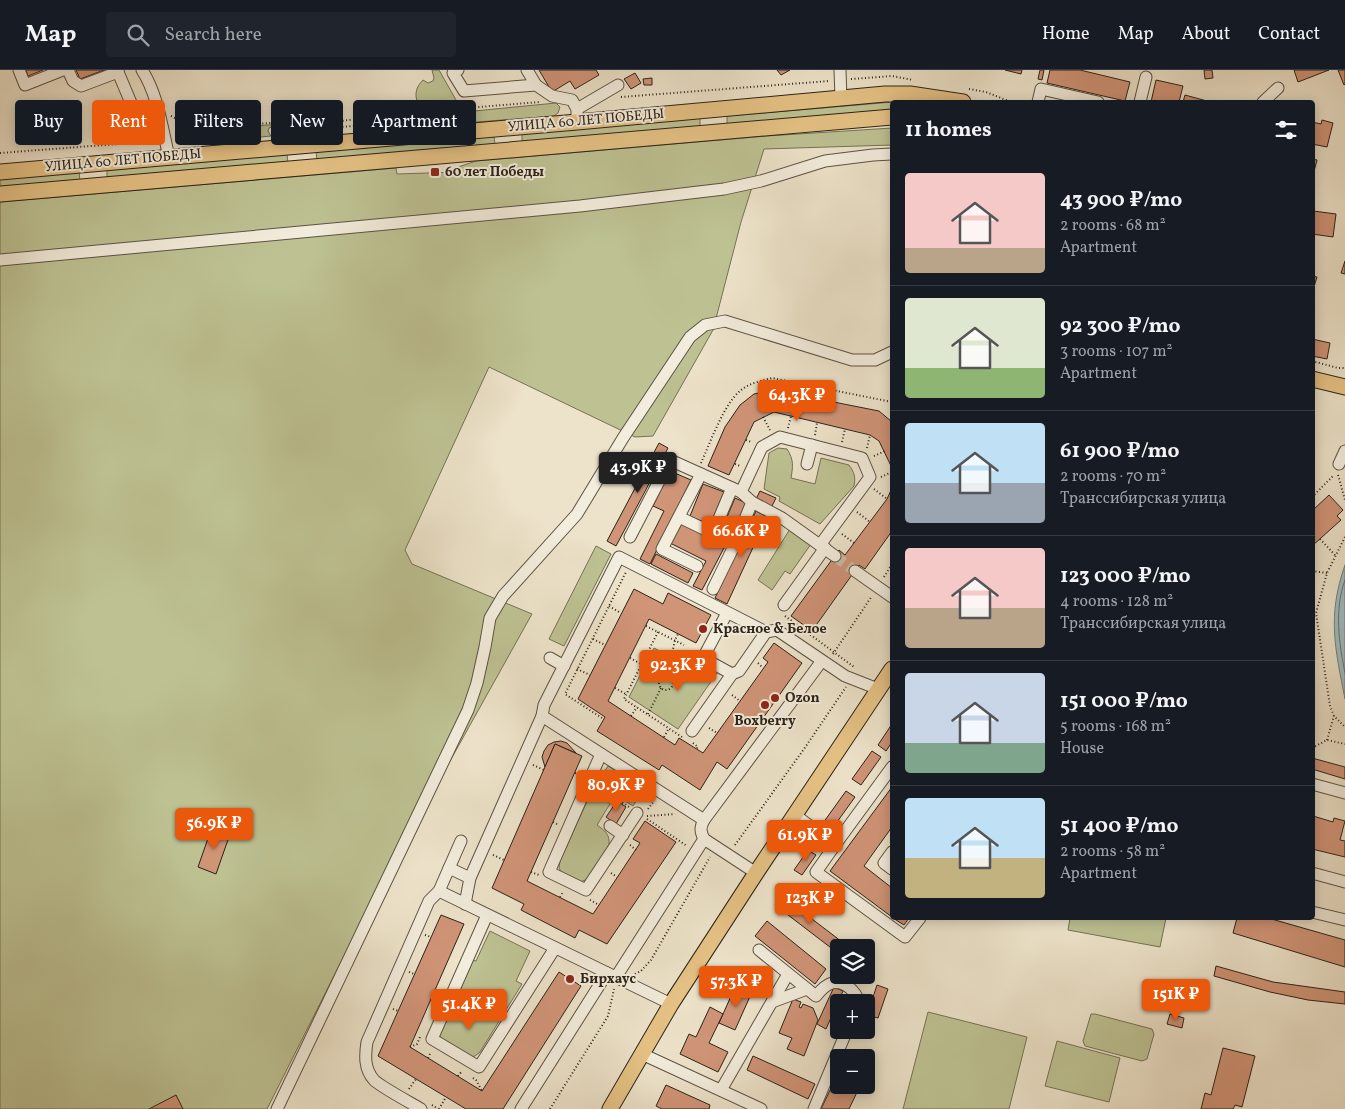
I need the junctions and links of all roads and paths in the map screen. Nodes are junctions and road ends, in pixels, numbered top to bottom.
1 (19, 70) edge
2 (63, 70) edge
3 (68, 70) edge
4 (142, 70) edge
5 (458, 70) edge
6 (527, 70) edge
7 (840, 70) edge
8 (118, 71) edge
9 (1146, 77) dead end
10 (618, 84) dead end
11 (536, 85) junction
12 (1278, 88) dead end
13 (841, 98) junction
14 (130, 100) edge
15 (154, 100) edge
16 (950, 100) edge
17 (1038, 100) edge
18 (1089, 100) edge
19 (1140, 100) edge
20 (1265, 100) edge
21 (544, 102) dead end
22 (476, 107) edge
23 (710, 109) junction
24 (165, 116) edge
25 (577, 116) junction
26 (890, 117) edge
27 (271, 123) edge
28 (712, 134) junction
29 (165, 141) edge
30 (105, 145) edge
31 (300, 146) junction
32 (0, 153) edge
33 (890, 154) edge
34 (169, 157) junction
35 (302, 169) junction
36 (0, 172) edge
37 (0, 194) edge
38 (0, 260) edge
39 (890, 353) edge
40 (1315, 362) edge
41 (1345, 368) edge
42 (1315, 380) edge
43 (1345, 387) edge
44 (890, 402) edge
45 (791, 416) dead end
46 (763, 418) dead end
47 (790, 423) dead end
48 (817, 423) dead end
49 (766, 424) dead end
50 (816, 429) dead end
51 (845, 429) dead end
52 (844, 435) dead end
53 (870, 435) dead end
54 (746, 440) dead end
55 (869, 441) dead end
56 (750, 442) dead end
57 (812, 445) junction
58 (1345, 451) edge
59 (885, 452) dead end
60 (878, 454) dead end
61 (735, 464) dead end
62 (807, 464) dead end
63 (1339, 464) dead end
64 (739, 466) dead end
65 (700, 471) junction
66 (890, 473) edge
67 (879, 478) dead end
68 (872, 487) dead end
69 (737, 490) junction
70 (1315, 494) edge
71 (887, 499) dead end
72 (1345, 500) edge
73 (752, 502) junction
74 (855, 511) dead end
75 (679, 517) junction
76 (870, 522) dead end
77 (840, 532) dead end
78 (712, 533) junction
79 (1345, 536) edge
80 (630, 537) dead end
81 (1320, 539) dead end
82 (854, 543) dead end
83 (735, 544) junction
84 (822, 547) junction
85 (1335, 555) junction
86 (835, 556) tunnel mouth
87 (631, 563) junction
88 (696, 566) dead end
89 (890, 567) edge
90 (855, 571) tunnel mouth
91 (1315, 572) edge
92 (1327, 574) junction
93 (878, 587) junction
94 (713, 589) dead end
95 (890, 596) edge
96 (609, 606) junction
97 (781, 609) joint
98 (727, 612) junction
99 (621, 613) dead end
100 (646, 626) dead end
101 (658, 632) junction
102 (766, 632) junction
103 (678, 634) dead end
104 (593, 639) junction
105 (675, 640) junction
106 (605, 645) dead end
107 (834, 652) junction
108 (686, 657) dead end
109 (550, 658) dead end
110 (630, 658) dead end
111 (703, 658) junction
112 (824, 663) junction
113 (642, 664) junction
114 (760, 665) dead end
115 (564, 666) junction
116 (764, 668) dead end
117 (577, 669) junction
118 (857, 669) dead end
119 (890, 672) edge
120 (732, 674) junction
121 (590, 675) dead end
122 (667, 676) junction
123 (848, 683) dead end
124 (614, 688) dead end
125 (661, 688) junction
126 (878, 689) junction
127 (626, 694) junction
128 (730, 694) dead end
129 (740, 701) dead end
130 (637, 707) junction
131 (648, 714) junction
132 (542, 716) junction
133 (631, 716) dead end
134 (1334, 716) junction
135 (602, 718) dead end
136 (707, 726) dead end
137 (1345, 727) edge
138 (669, 728) junction
139 (716, 734) dead end
140 (695, 735) joint
141 (664, 737) dead end
142 (1327, 740) junction
143 (694, 744) junction
144 (1345, 744) edge
145 (1315, 746) edge
146 (696, 750) dead end
147 (601, 754) junction
148 (533, 765) dead end
149 (544, 770) dead end
150 (890, 770) edge
151 (575, 773) dead end
152 (584, 778) junction
153 (1315, 785) edge
154 (1345, 793) edge
155 (657, 796) dead end
156 (676, 814) dead end
157 (640, 815) junction
158 (795, 815) junction
159 (704, 820) junction
160 (553, 822) dead end
161 (557, 824) dead end
162 (610, 826) dead end
163 (623, 835) junction
164 (704, 839) junction
165 (461, 841) dead end
166 (835, 845) junction
167 (631, 846) dead end
168 (687, 846) dead end
169 (716, 847) junction
170 (636, 850) dead end
171 (494, 855) dead end
172 (728, 855) junction
173 (890, 855) edge
174 (504, 860) dead end
175 (449, 868) junction
176 (890, 868) edge
177 (531, 872) dead end
178 (756, 873) junction
179 (535, 874) dead end
180 (612, 874) dead end
181 (1315, 874) edge
182 (470, 878) junction
183 (617, 878) dead end
184 (1345, 882) edge
185 (439, 891) junction
186 (562, 894) dead end
187 (560, 897) dead end
188 (594, 902) dead end
189 (465, 904) junction
190 (599, 905) dead end
191 (1315, 913) edge
192 (487, 914) junction
193 (918, 920) edge
194 (1345, 920) edge
195 (426, 935) dead end
196 (431, 937) dead end
197 (555, 948) junction
198 (759, 950) dead end
199 (410, 972) dead end
200 (414, 974) dead end
201 (788, 974) junction
202 (615, 977) junction
203 (807, 989) junction
204 (856, 994) edge
205 (772, 1002) junction
206 (671, 1004) junction
207 (393, 1009) dead end
208 (398, 1011) dead end
209 (843, 1039) edge
210 (417, 1044) dead end
211 (410, 1047) dead end
212 (432, 1052) dead end
213 (642, 1054) junction
214 (428, 1058) dead end
215 (462, 1071) dead end
216 (458, 1076) dead end
217 (416, 1078) dead end
218 (476, 1080) dead end
219 (721, 1090) junction
220 (408, 1091) dead end
221 (482, 1091) dead end
222 (446, 1097) dead end
223 (277, 1109) edge
224 (421, 1109) edge
225 (439, 1109) edge
226 (521, 1109) edge
227 (550, 1109) edge
228 (610, 1109) edge
229 (761, 1109) edge
230 (814, 1109) edge

1 - 2 lane
3 - 8 lane
4 - 15 lane
5 - 11 lane
6 - 11 lane
7 - 13 lane
8 - 14 lane
9 - 19 lane
10 - 25 lane
11 - 25 lane
12 - 20 lane
13 - 16 main road, УЛИЦА 60 ЛЕТ ПОБЕДЫ
13 - 23 main road, УЛИЦА 60 ЛЕТ ПОБЕДЫ
17 - 18 lane
21 - 22 path
23 - 25 main road, УЛИЦА 60 ЛЕТ ПОБЕДЫ
23 - 28 main road
24 - 27 path
25 - 31 main road, УЛИЦА 60 ЛЕТ ПОБЕДЫ
26 - 28 main road, УЛИЦА 60 ЛЕТ ПОБЕДЫ
28 - 35 main road, УЛИЦА 60 ЛЕТ ПОБЕДЫ
29 - 34 lane
30 - 32 path
31 - 34 main road, УЛИЦА 60 ЛЕТ ПОБЕДЫ
31 - 35 main road
33 - 38 lane
34 - 36 main road, УЛИЦА 60 ЛЕТ ПОБЕДЫ
35 - 37 main road, УЛИЦА 60 ЛЕТ ПОБЕДЫ
39 - 223 lane
40 - 41 path
42 - 43 main road
44 - 65 path
45 - 47 path
46 - 49 path
48 - 50 path
51 - 52 path
53 - 55 path
54 - 56 path
57 - 62 lane
57 - 69 lane
57 - 84 lane
58 - 63 lane
59 - 60 path
61 - 64 path
65 - 69 lane
65 - 75 lane
65 - 80 lane
66 - 67 path
68 - 71 path
69 - 73 lane
69 - 78 lane
70 - 72 path
73 - 83 lane
73 - 84 lane
74 - 76 path
75 - 78 lane
75 - 88 lane
77 - 82 path
78 - 83 lane
79 - 85 path
81 - 85 path
83 - 94 lane
84 - 86 lane
84 - 97 lane
85 - 92 path
87 - 96 path
87 - 98 lane
87 - 115 lane
89 - 93 path
90 - 93 lane
91 - 92 path
92 - 134 path
93 - 95 lane
93 - 107 path
96 - 99 path
96 - 104 path
97 - 107 path
98 - 102 lane
98 - 111 lane
100 - 101 path
101 - 105 path
101 - 113 path
102 - 112 lane
102 - 120 lane
103 - 105 path
104 - 106 path
104 - 117 path
105 - 122 path
107 - 112 path
107 - 118 path
108 - 111 lane
109 - 115 lane
110 - 113 path
111 - 120 lane
112 - 126 lane
112 - 159 lane
113 - 127 path
114 - 116 path
115 - 132 lane
117 - 121 path
117 - 135 path
119 - 126 main road
120 - 140 lane
122 - 125 path
122 - 125 path
123 - 172 path
124 - 127 path
125 - 131 path
126 - 158 main road
127 - 130 path
128 - 129 path
130 - 131 path
130 - 133 path
131 - 138 path
132 - 147 lane
132 - 182 lane
134 - 137 path
134 - 142 path
136 - 139 path
138 - 141 path
138 - 143 path
140 - 143 path
142 - 144 path
142 - 145 path
143 - 146 path
147 - 152 lane
147 - 159 lane
148 - 149 path
150 - 166 lane
151 - 152 path
152 - 157 path
152 - 163 lane
153 - 154 lane
155 - 157 path
156 - 157 path
157 - 163 lane
157 - 168 path
158 - 166 lane
158 - 178 main road
159 - 164 lane
160 - 161 path
162 - 163 lane
164 - 169 lane
164 - 202 lane
165 - 175 lane
166 - 193 lane
167 - 170 path
169 - 172 lane
169 - 202 path
171 - 174 path
172 - 178 lane
173 - 176 lane
175 - 182 lane
175 - 185 lane
177 - 179 path
178 - 206 main road
180 - 183 path
181 - 184 lane
182 - 189 lane
185 - 189 lane
185 - 224 lane
186 - 187 path
188 - 190 path
189 - 192 lane
191 - 194 lane
192 - 197 lane
192 - 197 lane
195 - 196 path
197 - 202 lane
198 - 201 lane
199 - 200 path
201 - 203 lane
201 - 205 lane
202 - 206 lane
202 - 226 lane
202 - 227 path
203 - 204 lane
203 - 205 lane
205 - 219 lane
206 - 213 main road
207 - 208 path
209 - 230 lane
210 - 211 path
212 - 214 path
213 - 219 lane
213 - 228 main road
215 - 216 path
217 - 220 path
218 - 221 path
219 - 229 lane
222 - 225 path

